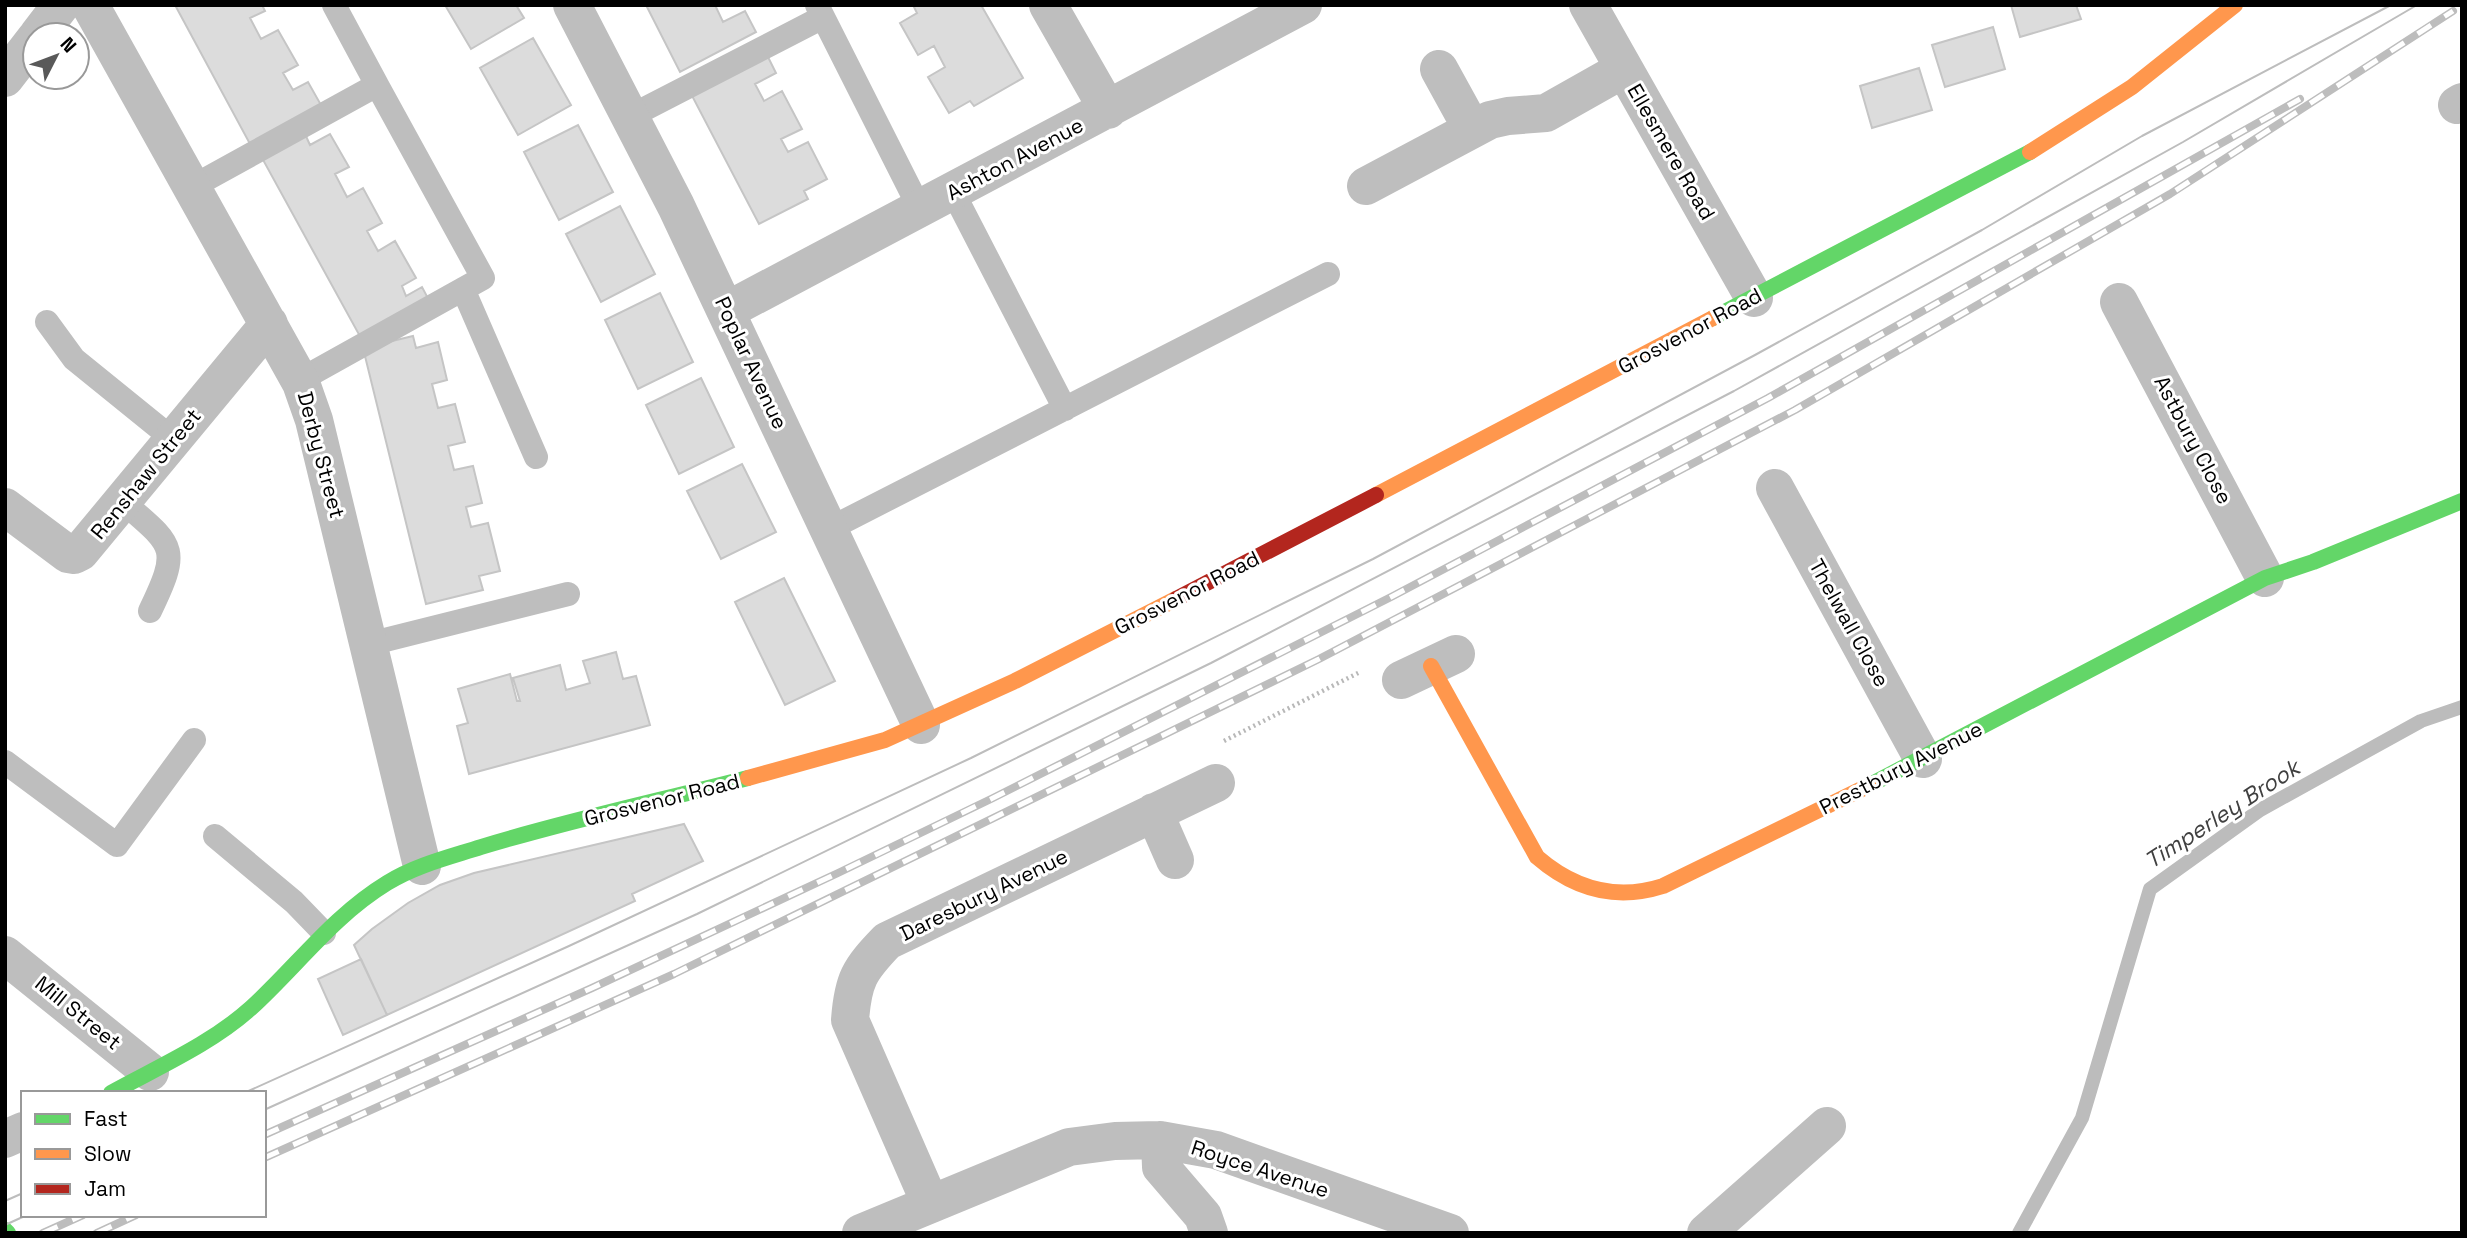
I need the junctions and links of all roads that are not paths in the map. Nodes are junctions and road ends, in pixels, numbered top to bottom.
1 (61, 5) edge
2 (90, 5) edge
3 (334, 5) edge
4 (572, 5) edge
5 (1048, 5) edge
6 (1588, 5) edge
7 (2235, 5) edge
8 (1299, 6) edge
9 (820, 11) edge
10 (49, 21) edge
11 (21, 57) edge
12 (1439, 69) dead end
13 (1624, 69) junction
14 (5, 78) edge
15 (377, 85) junction
16 (1108, 110) junction
17 (631, 116) junction
18 (1472, 129) junction
19 (1366, 186) dead end
20 (192, 187) junction
21 (937, 201) junction
22 (1328, 274) dead end
23 (463, 289) junction
24 (1754, 298) junction
25 (2119, 302) dead end
26 (726, 311) junction
27 (47, 322) dead end
28 (269, 324) junction
29 (300, 380) junction
30 (1065, 409) junction
31 (174, 440) junction
32 (536, 457) dead end
33 (1775, 488) dead end
34 (2462, 501) edge
35 (123, 502) junction
36 (5, 507) edge
37 (829, 529) junction
38 (2265, 578) junction
39 (568, 594) dead end
40 (150, 611) dead end
41 (369, 644) junction
42 (1429, 667) road end
43 (921, 725) junction
44 (194, 740) dead end
45 (1923, 759) junction
46 (5, 762) edge
47 (1216, 783) road end
48 (1154, 812) junction
49 (215, 836) dead end
50 (1175, 860) dead end
51 (422, 866) junction
52 (324, 933) junction
53 (5, 955) edge
54 (150, 1072) junction
55 (115, 1091) edge
56 (1827, 1126) dead end
57 (21, 1132) edge
58 (5, 1139) edge
59 (1160, 1140) junction
60 (916, 1216) edge
61 (861, 1233) edge
62 (1209, 1233) edge
63 (1450, 1233) edge
64 (1706, 1233) edge

1 - 10 street
2 - 20 street, Derby Street
3 - 15 lane
4 - 17 street, Poplar Avenue
5 - 16 street
6 - 13 street, Ellesmere Road
7 - 24 street, Grosvenor Road
8 - 16 street, Ashton Avenue
9 - 17 lane
9 - 21 lane
11 - 14 street
12 - 18 street
13 - 18 street
13 - 24 street, Ellesmere Road
15 - 20 lane
15 - 23 lane
16 - 21 street, Ashton Avenue
17 - 26 street, Poplar Avenue
18 - 19 street
20 - 28 street, Derby Street
21 - 26 street, Ashton Avenue
21 - 30 lane
22 - 30 lane
23 - 29 lane
23 - 32 lane
24 - 43 street, Grosvenor Road
25 - 38 street, Astbury Close
26 - 37 street, Poplar Avenue
27 - 31 lane
28 - 29 street, Derby Street
28 - 31 street, Renshaw Street
29 - 41 street, Derby Street
30 - 37 lane
31 - 35 street, Renshaw Street
33 - 45 street, Thelwall Close
34 - 38 street, Prestbury Avenue
35 - 36 street, Renshaw Street
35 - 40 lane
37 - 43 street, Poplar Avenue
38 - 45 street, Prestbury Avenue
39 - 41 lane
41 - 51 street, Derby Street
42 - 45 street, Prestbury Avenue
43 - 51 street, Grosvenor Road
44 - 46 lane
47 - 48 street, Daresbury Avenue
48 - 50 street
48 - 60 street, Daresbury Avenue
49 - 52 lane
51 - 52 street, Grosvenor Road
52 - 54 street, Grosvenor Road
53 - 54 street, Mill Street
54 - 55 street, Grosvenor Road
56 - 64 street
57 - 58 street
59 - 60 street, Royce Avenue
59 - 62 street
59 - 63 street, Royce Avenue
60 - 61 street, Royce Avenue

